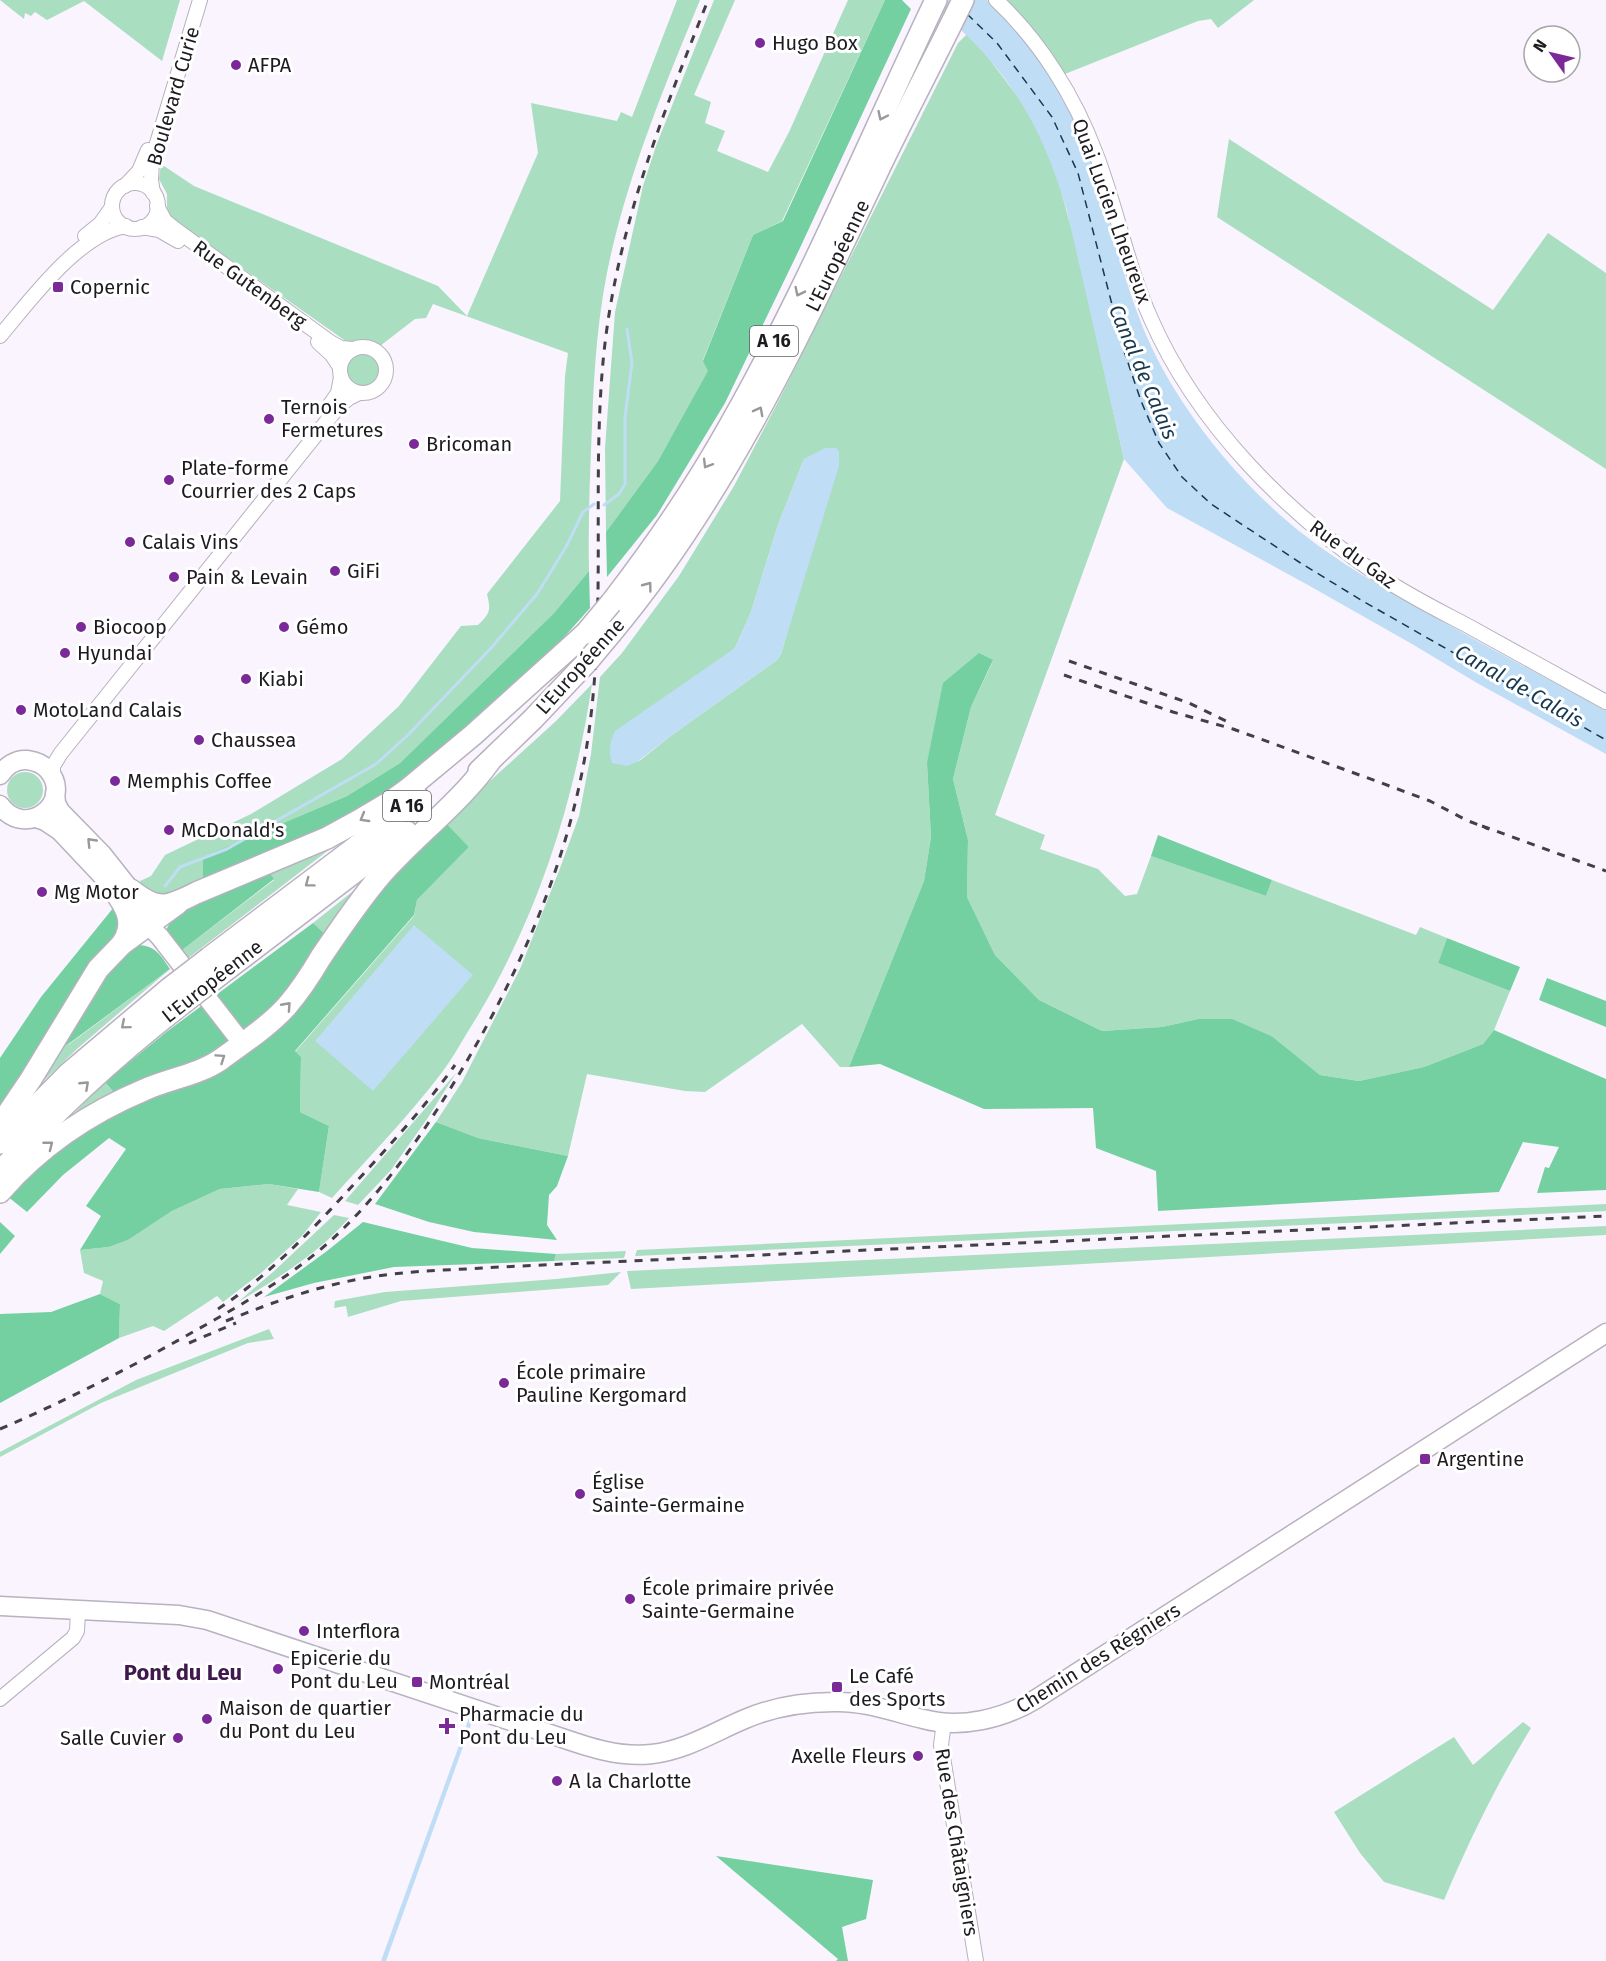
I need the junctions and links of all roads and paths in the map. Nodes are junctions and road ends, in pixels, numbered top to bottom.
1 (194, 0) edge
2 (200, 0) edge
3 (936, 0) edge
4 (963, 0) edge
5 (996, 0) edge
6 (124, 186) junction
7 (155, 199) junction
8 (112, 207) junction
9 (126, 226) junction
10 (142, 227) junction
11 (41, 288) junction
12 (0, 336) edge
13 (1160, 338) joint
14 (353, 349) junction
15 (340, 372) junction
16 (359, 393) junction
17 (586, 633) junction
18 (1606, 702) edge
19 (34, 761) junction
20 (490, 761) junction
21 (0, 775) edge
22 (54, 786) junction
23 (0, 805) edge
24 (29, 818) junction
25 (0, 827) edge
26 (108, 881) junction
27 (131, 890) junction
28 (177, 904) junction
29 (154, 927) junction
30 (122, 944) junction
31 (215, 966) junction
32 (176, 995) junction
33 (242, 1043) junction
34 (0, 1125) edge
35 (0, 1143) edge
36 (2, 1183) edge
37 (1606, 1333) edge
38 (0, 1606) edge
39 (78, 1611) junction
40 (0, 1699) edge
41 (944, 1722) junction
42 (976, 1961) edge

1 - 6 street, Boulevard Curie
2 - 7 street, Boulevard Curie
3 -> 17 highway, L'Européenne / A 16, bridge
20 -> 4 highway, L'Européenne / A 16, bridge
5 - 13 street, Quai Lucien Lheureux
6 - 7 street
6 - 8 street
7 - 10 street
7 - 14 street, Rue Gutenberg
8 - 9 street
8 - 11 street
9 - 10 street
9 - 11 street
10 - 15 street, Rue Gutenberg
11 - 12 street
13 - 18 street, Rue du Gaz
14 - 15 street
14 - 16 street
15 - 16 street
15 - 19 street
16 - 22 street
17 -> 28 highway
17 -> 31 highway, L'Européenne / A 16
19 - 21 main road
19 - 22 main road
20 - 31 highway, L'Européenne / A 16
33 -> 20 highway
22 - 24 main road
27 -> 22 main road
23 - 24 main road
24 - 25 main road
24 - 26 main road
26 - 29 main road
26 - 30 highway
27 - 28 highway
27 - 29 main road
28 - 29 highway
29 - 30 highway
29 - 33 main road
30 - 34 highway
31 - 32 highway, L'Européenne / A 16, bridge
32 -> 35 highway, L'Européenne / A 16
36 -> 32 highway, L'Européenne / A 16
36 -> 33 highway
37 - 41 main road, Chemin des Régniers
38 - 39 main road, Chemin des Régniers
39 - 40 street
39 - 41 main road, Chemin des Régniers
41 - 42 street, Rue des Châtaigniers

